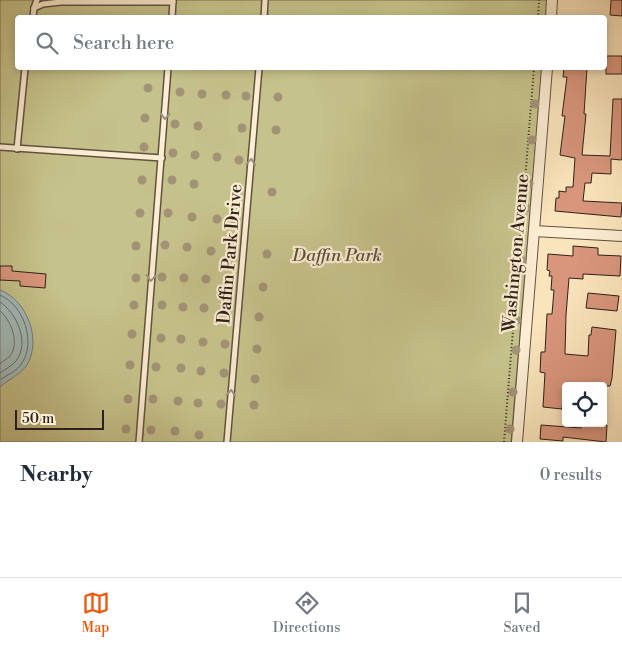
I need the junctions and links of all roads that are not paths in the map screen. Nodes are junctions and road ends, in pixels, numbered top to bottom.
1 (37, 0) edge
2 (265, 0) edge
3 (552, 0) edge
4 (173, 1) edge
5 (34, 8) junction
6 (33, 15) edge
7 (172, 15) edge
8 (264, 15) edge
9 (551, 15) edge
10 (25, 70) edge
11 (168, 70) edge
12 (259, 70) edge
13 (547, 70) edge
14 (0, 147) edge
15 (17, 149) junction
16 (162, 158) junction
17 (534, 231) junction
18 (622, 236) edge
19 (139, 442) edge
20 (227, 442) edge
21 (517, 442) edge

1 - 5 lane
2 - 8 lane
3 - 9 street
4 - 5 lane
4 - 7 lane
5 - 6 lane
10 - 15 lane
11 -> 16 lane
20 -> 12 lane, Daffin Park Drive
13 - 17 street, Washington Avenue
14 - 15 lane
15 - 16 lane
16 -> 19 lane
17 - 18 street
17 - 21 street, Washington Avenue

